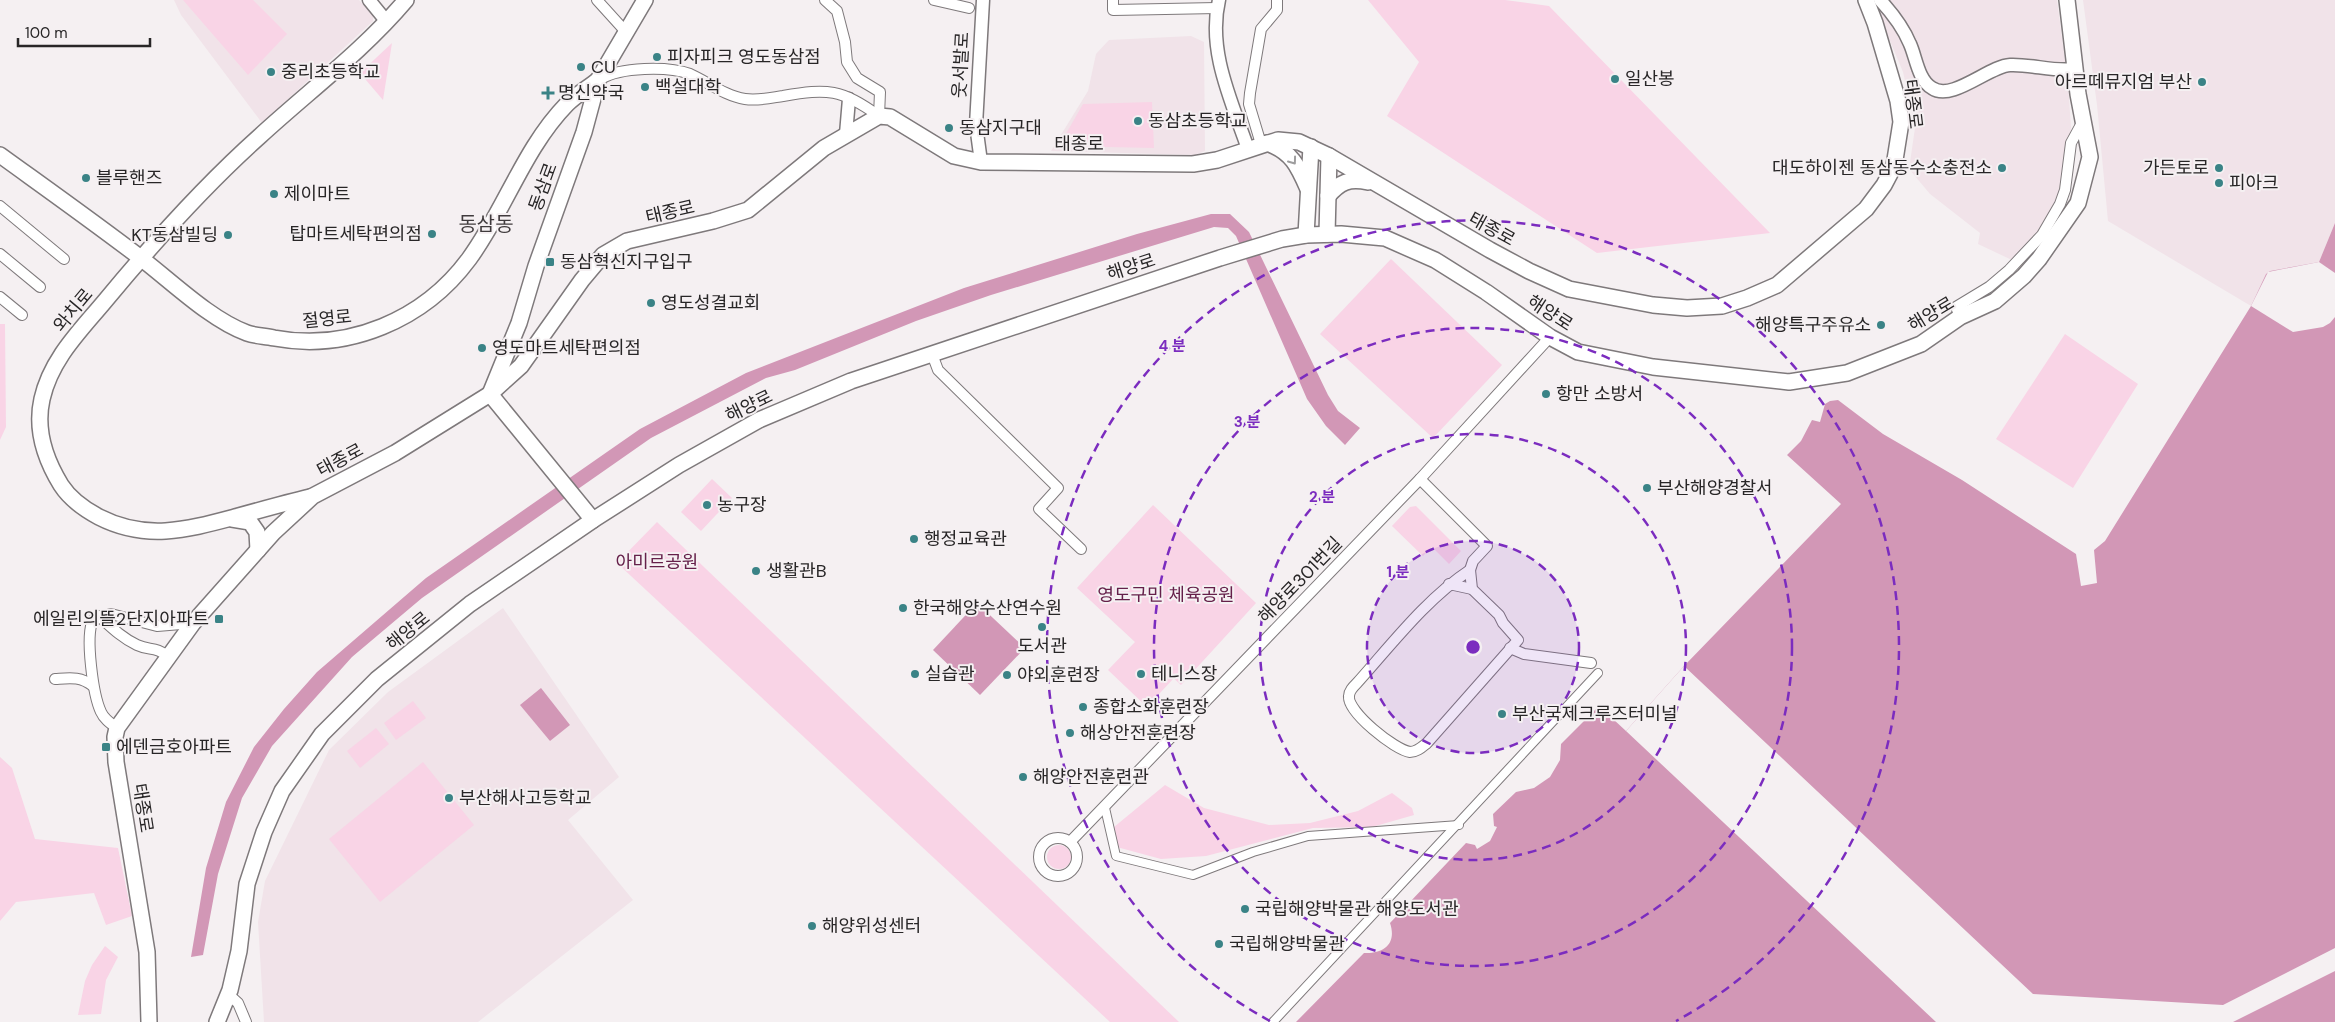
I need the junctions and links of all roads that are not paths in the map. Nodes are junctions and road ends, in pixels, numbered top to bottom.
1 (369, 0) edge
2 (406, 0) edge
3 (596, 0) edge
4 (645, 0) edge
5 (825, 0) edge
6 (934, 0) edge
7 (983, 0) edge
8 (1113, 0) edge
9 (1277, 0) edge
10 (1866, 0) edge
11 (1880, 0) edge
12 (2067, 0) edge
13 (1218, 4) edge
14 (968, 8) dead end
15 (1895, 16) junction
16 (387, 22) junction
17 (1875, 23) junction
18 (626, 32) junction
19 (2075, 69) junction
20 (598, 80) junction
21 (849, 99) junction
22 (879, 116) junction
23 (846, 134) junction
24 (1258, 145) junction
25 (1311, 147) junction
26 (0, 154) edge
27 (1329, 156) junction
28 (981, 162) junction
29 (1374, 184) junction
30 (1309, 191) junction
31 (1328, 196) junction
32 (0, 206) edge
33 (1327, 234) junction
34 (1306, 235) junction
35 (0, 254) edge
36 (141, 258) junction
37 (64, 259) dead end
38 (40, 286) dead end
39 (0, 297) edge
40 (22, 315) dead end
41 (1550, 337) junction
42 (932, 354) junction
43 (490, 394) junction
44 (1420, 479) junction
45 (313, 496) junction
46 (254, 512) junction
47 (228, 518) junction
48 (593, 520) junction
49 (273, 533) junction
50 (1081, 549) dead end
51 (258, 550) junction
52 (1470, 570) junction
53 (1449, 584) junction
54 (1472, 589) junction
55 (96, 618) junction
56 (193, 623) junction
57 (1510, 648) junction
58 (169, 657) junction
59 (1591, 663) dead end
60 (1598, 673) dead end
61 (54, 679) dead end
62 (93, 686) junction
63 (117, 728) junction
64 (1105, 808) junction
65 (1459, 824) junction
66 (1070, 842) dead end
67 (228, 994) junction
68 (149, 1022) edge
69 (218, 1022) edge
70 (246, 1022) edge
71 (1273, 1022) edge

1 - 16 street
2 - 16 main road, 와치로
3 - 18 street
4 - 18 main road, 동삼로
5 - 22 street
6 - 14 street
7 - 28 street, 웃서발로
8 - 13 street
9 - 24 street
10 - 17 main road, 태종로
11 - 15 street
12 - 19 main road, 해양로
13 - 24 street
15 - 17 street
15 - 19 street
16 - 36 main road, 와치로
17 - 29 main road, 태종로
18 - 20 main road, 동삼로
19 - 41 main road, 해양로
20 - 21 street
20 - 36 main road, 절영로
20 - 43 main road, 동삼로
21 - 22 street
21 - 23 street
22 - 23 main road, 태종로
22 - 28 main road, 태종로
23 - 43 main road, 태종로
24 - 25 main road, 태종로
24 - 28 main road, 태종로
24 -> 30 main road
25 - 27 main road, 태종로
25 - 30 main road
26 - 36 main road, 절영로
27 - 29 main road, 태종로
27 - 31 main road
29 - 31 main road
30 - 34 main road
31 - 33 main road
32 - 37 street
33 - 34 main road, 해양로
33 - 41 main road, 해양로
34 - 42 main road, 해양로
35 - 38 street
36 - 47 main road, 와치로
39 - 40 street
41 - 44 street, 해양로301번길
42 - 48 main road, 해양로
42 - 50 street
43 - 45 main road, 태종로
43 - 48 main road
44 - 52 street
44 - 64 street, 해양로301번길
45 - 46 main road, 와치로
45 - 49 main road, 태종로
46 - 47 main road, 와치로
46 - 49 main road
47 - 51 main road
48 - 67 main road, 해양로
49 - 51 main road, 태종로
51 - 56 main road, 태종로
52 - 53 street
52 - 54 street
53 - 54 street
53 - 57 street
54 - 57 street
55 - 56 street
55 - 58 street
55 - 62 street
56 - 58 main road, 태종로
57 - 59 street
58 - 63 main road, 태종로
60 - 65 street
61 - 62 street
62 - 63 street
63 - 68 main road, 태종로
64 - 65 street
64 - 66 street, 해양로301번길
65 - 71 street
67 - 69 main road, 해양로
67 - 70 street

